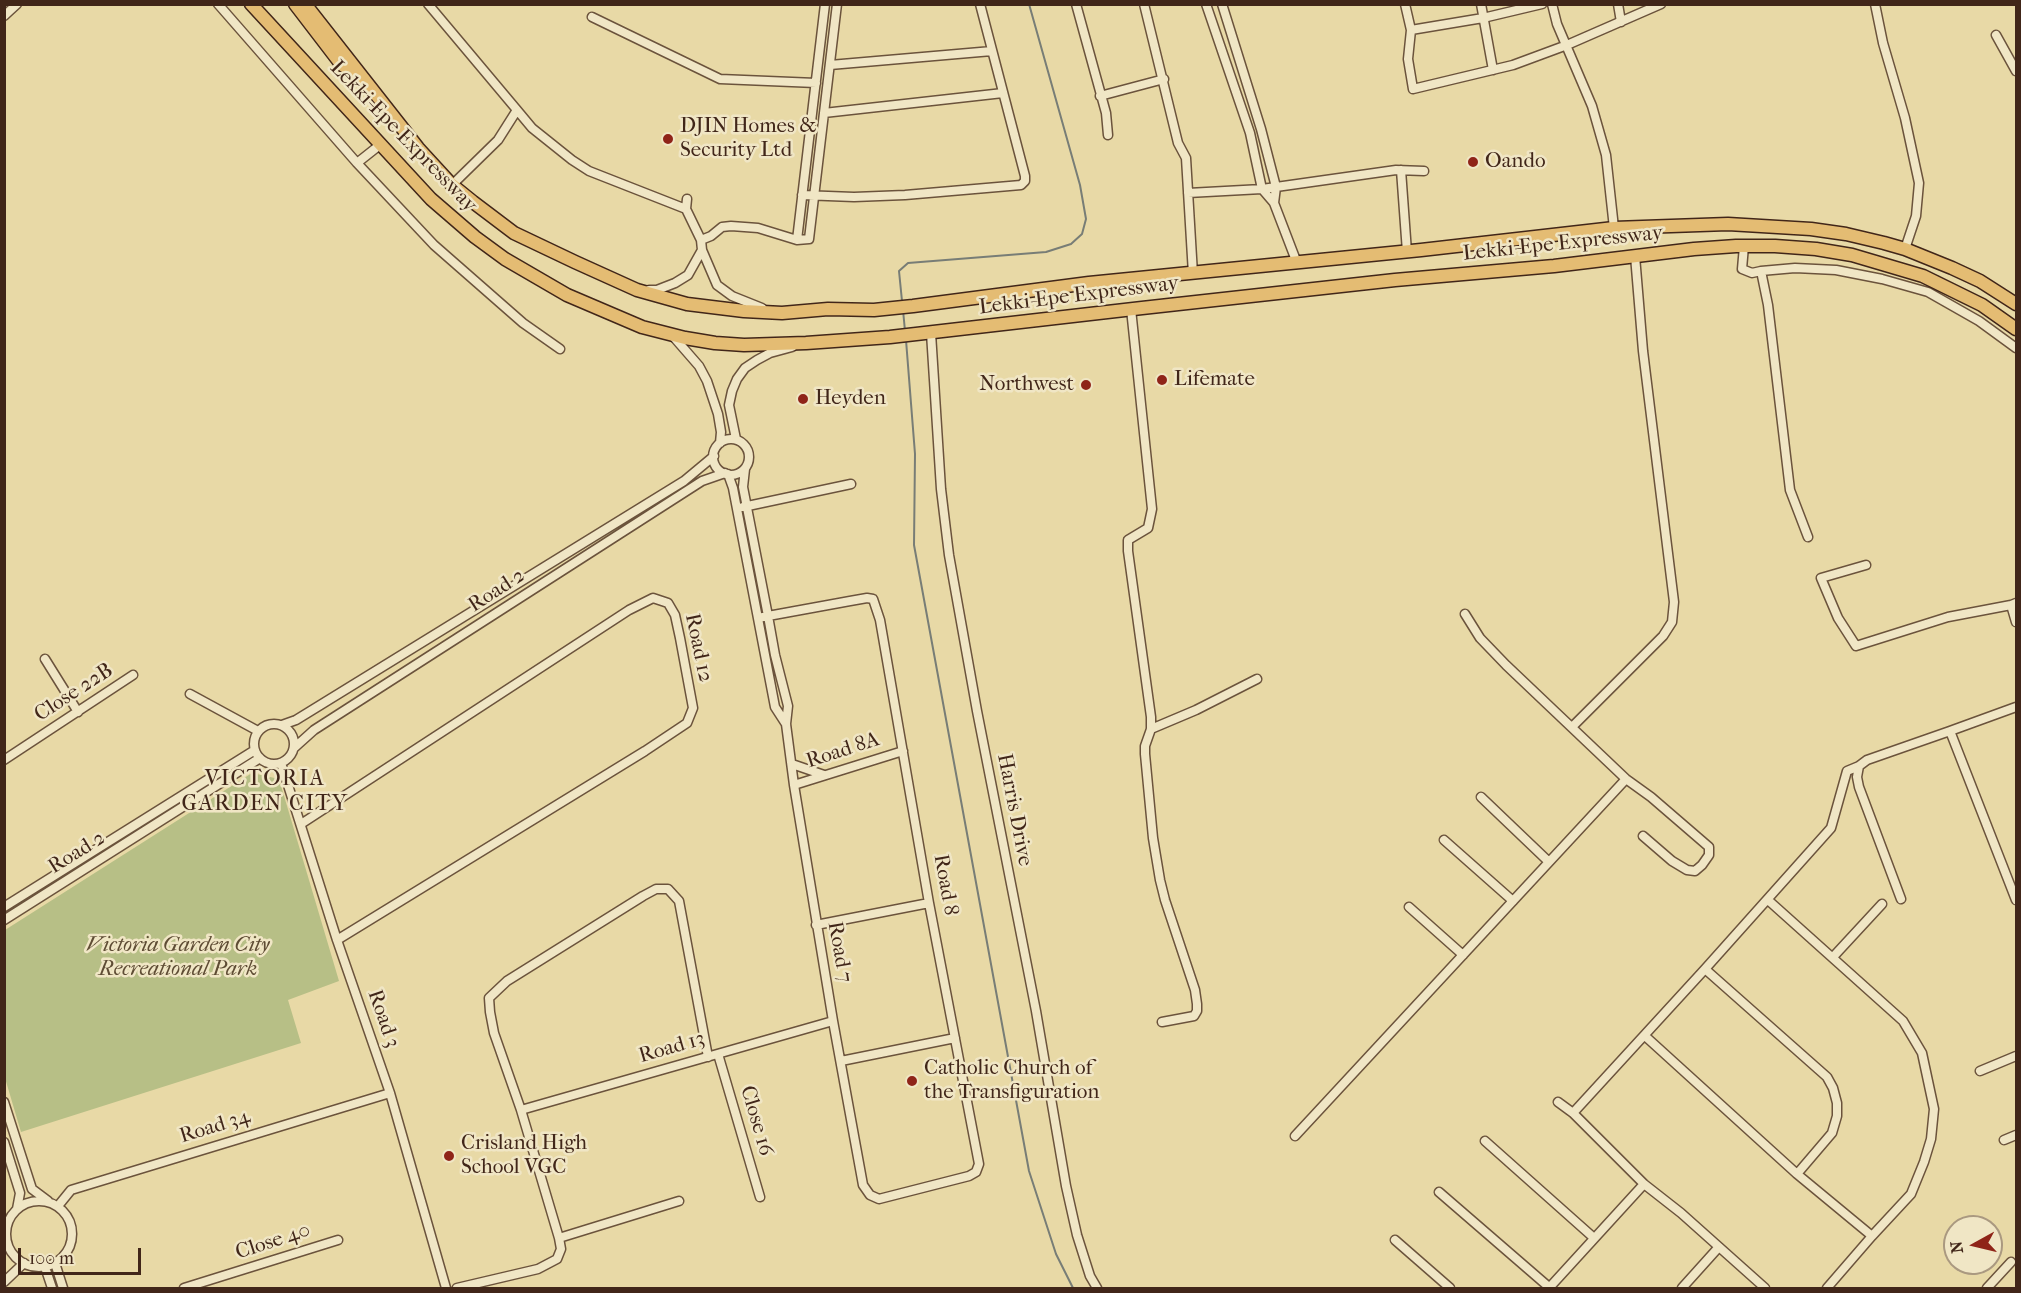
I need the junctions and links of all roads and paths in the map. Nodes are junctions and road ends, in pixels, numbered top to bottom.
1 (17, 4) edge
2 (218, 4) edge
3 (295, 4) edge
4 (305, 4) edge
5 (428, 4) edge
6 (825, 4) edge
7 (837, 4) edge
8 (980, 4) edge
9 (1076, 4) edge
10 (1144, 4) edge
11 (1206, 4) edge
12 (1222, 4) edge
13 (1405, 4) edge
14 (1481, 4) edge
15 (1542, 4) edge
16 (1552, 4) edge
17 (1618, 4) edge
18 (1661, 4) edge
19 (1875, 4) edge
20 (252, 5) edge
21 (4, 16) edge
22 (592, 18) dead end
23 (1483, 18) junction
24 (1621, 22) junction
25 (1228, 26) junction
26 (1214, 29) junction
27 (1411, 30) junction
28 (1996, 35) dead end
29 (1567, 45) junction
30 (992, 51) junction
31 (2013, 56) edge
32 (830, 65) junction
33 (1493, 70) junction
34 (2016, 71) edge
35 (363, 79) junction
36 (1164, 79) junction
37 (816, 83) junction
38 (1003, 93) junction
39 (1100, 96) junction
40 (517, 110) junction
41 (824, 113) junction
42 (1108, 135) dead end
43 (381, 144) junction
44 (357, 163) junction
45 (1401, 170) junction
46 (1424, 171) dead end
47 (452, 185) junction
48 (1276, 187) junction
49 (1262, 189) junction
50 (1188, 193) junction
51 (802, 195) junction
52 (814, 196) junction
53 (687, 199) dead end
54 (1274, 203) junction
55 (686, 209) junction
56 (1717, 224) junction
57 (1614, 228) junction
58 (797, 240) junction
59 (702, 245) junction
60 (1744, 246) junction
61 (1719, 248) junction
62 (1905, 249) junction
63 (1407, 252) junction
64 (1635, 256) junction
65 (1297, 263) junction
66 (1761, 272) junction
67 (1192, 274) junction
68 (638, 290) junction
69 (2016, 304) edge
70 (1131, 309) junction
71 (782, 313) junction
72 (2016, 329) edge
73 (931, 333) junction
74 (672, 334) junction
75 (806, 343) junction
76 (2016, 348) edge
77 (560, 349) dead end
78 (736, 440) junction
79 (720, 443) junction
80 (714, 456) junction
81 (745, 469) junction
82 (727, 474) junction
83 (851, 484) dead end
84 (747, 506) junction
85 (737, 508) junction
86 (1808, 537) dead end
87 (1866, 565) dead end
88 (2014, 604) edge
89 (1465, 614) dead end
90 (768, 616) junction
91 (758, 618) junction
92 (2016, 622) edge
93 (775, 655) junction
94 (765, 657) junction
95 (45, 659) dead end
96 (133, 675) dead end
97 (1257, 679) dead end
98 (190, 694) dead end
99 (2016, 707) edge
100 (78, 712) junction
101 (786, 724) junction
102 (282, 725) junction
103 (1572, 727) junction
104 (1151, 729) junction
105 (258, 731) junction
106 (1950, 732) junction
107 (294, 748) junction
108 (255, 750) junction
109 (903, 751) junction
110 (260, 758) junction
111 (4, 760) edge
112 (282, 763) junction
113 (792, 764) junction
114 (1859, 766) junction
115 (824, 775) junction
116 (1626, 779) junction
117 (794, 785) junction
118 (1481, 796) dead end
119 (301, 824) junction
120 (1642, 836) dead end
121 (1444, 840) dead end
122 (87, 855) junction
123 (1549, 862) junction
124 (93, 864) junction
125 (1901, 899) dead end
126 (1768, 900) junction
127 (2016, 900) edge
128 (1513, 901) junction
129 (930, 903) junction
130 (1882, 904) dead end
131 (1409, 907) dead end
132 (4, 908) edge
133 (4, 920) edge
134 (816, 925) junction
135 (337, 939) junction
136 (1463, 955) junction
137 (1833, 957) junction
138 (1705, 969) junction
139 (832, 1021) junction
140 (1162, 1022) dead end
141 (1645, 1036) junction
142 (955, 1038) junction
143 (718, 1054) junction
144 (2016, 1056) edge
145 (708, 1057) junction
146 (841, 1061) junction
147 (1980, 1071) dead end
148 (390, 1093) junction
149 (4, 1102) edge
150 (1558, 1102) dead end
151 (521, 1110) junction
152 (1574, 1113) junction
153 (1295, 1136) dead end
154 (2016, 1136) edge
155 (2004, 1140) dead end
156 (1485, 1141) dead end
157 (4, 1142) edge
158 (1797, 1174) junction
159 (1644, 1184) junction
160 (862, 1185) joint
161 (1439, 1192) dead end
162 (760, 1197) dead end
163 (48, 1201) junction
164 (679, 1201) dead end
165 (58, 1206) junction
166 (17, 1209) junction
167 (1872, 1236) junction
168 (560, 1238) junction
169 (1594, 1238) junction
170 (338, 1240) dead end
171 (1395, 1240) dead end
172 (1718, 1248) junction
173 (2011, 1262) dead end
174 (24, 1263) junction
175 (55, 1263) junction
176 (45, 1267) junction
177 (4, 1282) edge
178 (52, 1288) edge
179 (63, 1288) edge
180 (184, 1288) edge
181 (446, 1288) edge
182 (457, 1288) edge
183 (1097, 1288) edge
184 (1449, 1288) edge
185 (1550, 1288) edge
186 (1682, 1288) edge
187 (1765, 1288) edge
188 (1827, 1288) edge
189 (1987, 1288) edge

1 - 21 street
2 - 44 street
3 - 35 highway
4 - 35 highway, Lekki-Epe Expressway
5 - 40 street
6 - 37 street
7 - 32 street
8 - 30 street
9 - 39 street
10 - 36 street
11 - 26 street
12 - 25 street
13 - 27 street
14 - 23 street
15 - 23 street
16 - 29 street
17 - 24 street
18 - 24 street
19 - 62 street
20 - 43 highway, Lekki-Epe Expressway
22 - 37 street
23 - 27 street
23 - 33 street
24 - 29 street
25 - 26 street
25 - 48 street
26 - 49 street
27 - 33 street
28 - 31 street
29 - 33 street
29 - 57 street
30 - 32 street
30 - 38 street
31 - 34 street
32 - 41 street
35 - 47 highway, Lekki-Epe Expressway
36 - 39 street
36 - 50 street
37 - 51 street
38 - 41 street
38 - 52 street
39 - 42 street
40 - 47 street
40 - 55 street
41 - 52 street
43 - 44 street
43 - 74 highway, Lekki-Epe Expressway
44 - 77 street
45 - 46 street
45 - 48 street
45 - 63 street
47 - 68 highway, Lekki-Epe Expressway
48 - 49 street
48 - 54 street
49 - 50 street
49 - 54 street
50 - 67 street
51 - 52 street
51 - 58 street
52 - 58 street
53 - 55 street
54 - 65 street
55 - 59 street
56 - 57 highway, Lekki-Epe Expressway
56 - 61 highway
56 - 62 highway, Lekki-Epe Expressway
57 - 63 highway, Lekki-Epe Expressway
58 - 59 street
59 - 68 street
59 - 71 street
60 - 61 highway, Lekki-Epe Expressway
60 - 66 street
60 - 72 highway, Lekki-Epe Expressway
61 - 64 highway, Lekki-Epe Expressway
62 - 69 highway, Lekki-Epe Expressway
63 - 65 highway, Lekki-Epe Expressway
64 - 70 highway, Lekki-Epe Expressway
64 - 103 street
65 - 67 highway, Lekki-Epe Expressway
66 - 76 street
66 - 86 street
67 - 71 highway, Lekki-Epe Expressway
68 - 71 highway, Lekki-Epe Expressway
70 - 73 highway, Lekki-Epe Expressway
70 - 104 street
73 - 75 highway, Lekki-Epe Expressway
73 - 183 street, Harris Drive
74 - 75 highway, Lekki-Epe Expressway
74 - 79 street
75 - 78 street
78 - 79 street
78 - 81 street
79 - 80 street
80 - 82 street
80 - 102 street, Road 2
81 - 82 street
81 - 84 street, Road 7
82 - 85 street, Road 7
82 - 107 street, Road 2
83 - 84 street
84 - 85 street
84 - 90 street, Road 7
85 - 91 street, Road 7
87 - 88 street
88 - 92 street
89 - 103 street
90 - 91 street, Road 8
90 - 93 street, Road 7
90 - 109 street, Road 8
91 - 94 street, Road 7
93 - 94 street
93 - 101 street, Road 7
94 - 101 street, Road 7
95 - 100 street
96 - 100 street, Close 22B
97 - 104 street
98 - 105 street
99 - 106 street
100 - 111 street, Close 22B
101 - 113 street, Road 7
102 - 105 street
102 - 107 street
103 - 116 street
104 - 140 street
105 - 108 street
106 - 114 street
106 - 127 street
107 - 112 street
108 - 110 street
108 - 122 street, Road 2
109 - 115 street, Road 8A
109 - 129 street, Road 8
110 - 112 street
110 - 124 street, Road 2
112 - 119 street, Road 3
113 - 115 street
113 - 117 street, Road 7
114 - 125 street
114 - 126 street
115 - 117 street, Road 8A
116 - 120 street
116 - 123 street
117 - 134 street, Road 7
118 - 123 street
119 - 135 street, Road 3
119 - 135 street, Road 12
121 - 128 street
122 - 124 street
122 - 132 street, Road 2
123 - 128 street
124 - 133 street, Road 2
126 - 137 street
126 - 138 street
128 - 136 street
129 - 134 street
129 - 142 street, Road 8
130 - 137 street
131 - 136 street
134 - 139 street, Road 7
135 - 148 street, Road 3
136 - 153 street
137 - 167 street
138 - 141 street
138 - 158 street
139 - 143 street, Road 13
139 - 146 street, Road 7
141 - 152 street
141 - 158 street
142 - 146 street
142 - 160 street, Road 8
143 - 145 street, Road 13
143 - 162 street, Close 16
144 - 147 street
145 - 151 street, Road 13
145 - 151 street
146 - 160 street, Road 7
148 - 165 street, Road 34
148 - 181 street, Road 3
149 - 163 street
150 - 152 street
151 - 168 street
152 - 159 street
154 - 155 street
156 - 169 street
157 - 166 street
158 - 167 street
159 - 169 street
159 - 172 street
161 - 185 street
163 - 165 street
163 - 166 street
164 - 168 street
165 - 175 street
166 - 174 street
167 - 188 street
168 - 182 street
169 - 185 street
170 - 180 street, Close 40
171 - 184 street
172 - 186 street
172 - 187 street
173 - 189 street
174 - 176 street
174 - 177 street
175 - 176 street
175 - 179 street
176 - 178 street

